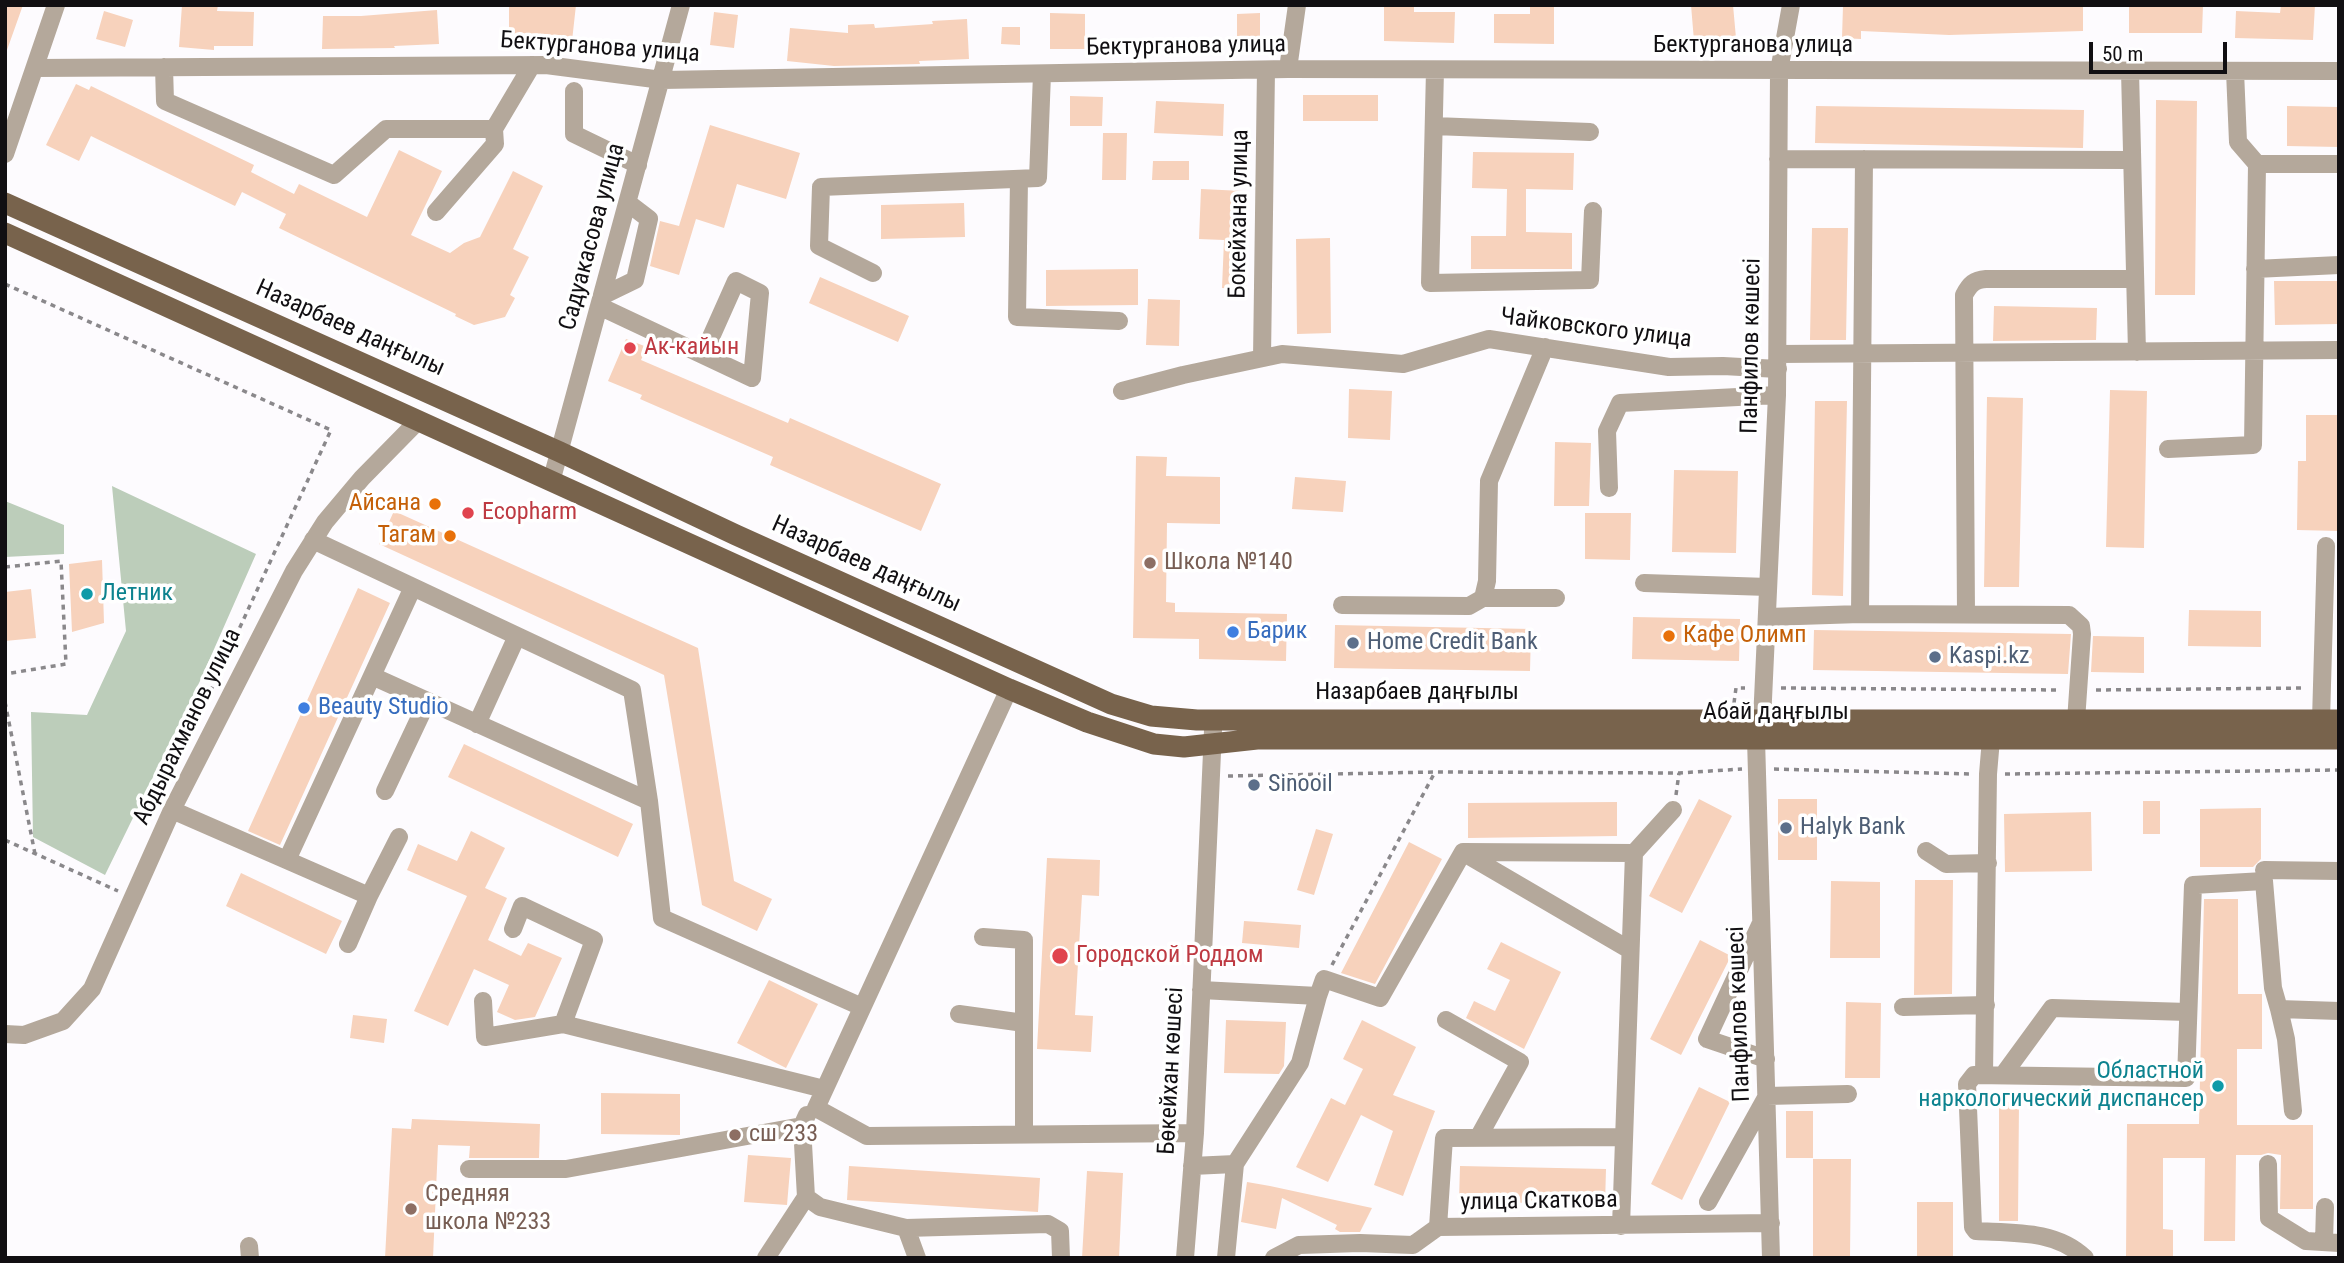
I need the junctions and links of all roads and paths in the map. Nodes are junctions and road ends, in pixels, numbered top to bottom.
1 (56, 5) edge
2 (681, 5) edge
3 (1297, 5) edge
4 (1791, 5) edge
5 (532, 65) junction
6 (163, 67) junction
7 (34, 68) junction
8 (1288, 69) junction
9 (1266, 70) junction
10 (1435, 70) junction
11 (1779, 71) junction
12 (2130, 71) junction
13 (2235, 71) junction
14 (2339, 71) edge
15 (1042, 74) junction
16 (662, 80) junction
17 (574, 91) dead end
18 (1434, 126) junction
19 (494, 129) junction
20 (9, 131) edge
21 (1590, 132) dead end
22 (5, 154) edge
23 (1778, 159) junction
24 (1864, 159) junction
25 (2132, 160) junction
26 (2257, 164) junction
27 (2339, 164) edge
28 (638, 165) junction
29 (1019, 179) junction
30 (5, 203) edge
31 (628, 203) junction
32 (1593, 211) dead end
33 (436, 212) dead end
34 (5, 233) edge
35 (2339, 265) edge
36 (2255, 269) junction
37 (873, 272) dead end
38 (2135, 279) junction
39 (5, 284) edge
40 (600, 301) junction
41 (1119, 321) dead end
42 (1545, 347) junction
43 (2339, 350) edge
44 (2254, 351) junction
45 (2137, 352) junction
46 (1964, 353) junction
47 (1861, 354) junction
48 (703, 355) junction
49 (1262, 358) junction
50 (1778, 362) junction
51 (1122, 391) dead end
52 (1777, 395) junction
53 (417, 422) junction
54 (2168, 450) dead end
55 (560, 452) junction
56 (551, 482) junction
57 (1609, 488) dead end
58 (313, 540) junction
59 (2326, 546) dead end
60 (5, 567) edge
61 (1644, 583) dead end
62 (2331, 584) edge
63 (413, 587) junction
64 (1768, 587) junction
65 (1483, 598) junction
66 (1556, 598) dead end
67 (1342, 605) dead end
68 (1860, 614) junction
69 (1966, 614) junction
70 (1768, 617) junction
71 (517, 636) junction
72 (5, 674) edge
73 (372, 676) junction
74 (2328, 676) edge
75 (1765, 688) junction
76 (1009, 690) junction
77 (2080, 690) junction
78 (5, 702) edge
79 (427, 702) junction
80 (198, 716) dead end
81 (1214, 720) junction
82 (1732, 720) junction
83 (2330, 720) edge
84 (2076, 721) junction
85 (477, 724) junction
86 (1759, 730) junction
87 (1991, 739) junction
88 (2339, 739) edge
89 (1213, 743) junction
90 (1757, 769) junction
91 (2339, 770) edge
92 (1435, 772) junction
93 (1988, 774) junction
94 (1211, 776) junction
95 (386, 791) dead end
96 (649, 801) junction
97 (172, 810) junction
98 (1674, 810) dead end
99 (399, 837) dead end
100 (5, 840) edge
101 (1926, 851) dead end
102 (1463, 852) junction
103 (1634, 853) junction
104 (35, 854) junction
105 (287, 860) junction
106 (1988, 863) junction
107 (2264, 870) dead end
108 (2339, 871) edge
109 (118, 891) dead end
110 (369, 896) junction
111 (1762, 921) junction
112 (513, 929) dead end
113 (983, 937) dead end
114 (348, 944) dead end
115 (1630, 950) junction
116 (1321, 988) junction
117 (1201, 990) junction
118 (483, 1001) dead end
119 (1986, 1005) junction
120 (862, 1007) junction
121 (1903, 1007) dead end
122 (2278, 1009) junction
123 (2339, 1011) edge
124 (2189, 1012) junction
125 (959, 1014) dead end
126 (1446, 1020) dead end
127 (1024, 1023) junction
128 (563, 1024) junction
129 (5, 1034) edge
130 (1766, 1059) junction
131 (1984, 1075) junction
132 (2003, 1075) junction
133 (824, 1089) junction
134 (1848, 1094) dead end
135 (1767, 1096) junction
136 (816, 1108) junction
137 (2293, 1111) dead end
138 (802, 1126) junction
139 (1195, 1133) junction
140 (1024, 1135) junction
141 (1624, 1137) junction
142 (1478, 1138) junction
143 (1235, 1164) junction
144 (2268, 1164) dead end
145 (1192, 1166) junction
146 (469, 1169) dead end
147 (806, 1197) junction
148 (1708, 1202) dead end
149 (2325, 1207) dead end
150 (1771, 1223) junction
151 (1621, 1226) junction
152 (1438, 1227) junction
153 (906, 1228) junction
154 (2332, 1242) edge
155 (2080, 1255) edge
156 (766, 1258) edge
157 (917, 1258) edge
158 (1061, 1258) edge
159 (1185, 1258) edge
160 (1227, 1258) edge
161 (1274, 1258) edge
162 (1771, 1258) edge

1 - 7 street
2 - 16 street, Садуакасова улица
3 - 8 street
4 - 11 street, Панфилов көшесі
5 - 6 street, Бектурганова улица
5 - 16 street, Бектурганова улица
5 - 19 street
6 - 7 street, Бектурганова улица
6 - 19 street
7 - 20 street
8 - 9 street, Бектурганова улица
8 - 10 street, Бектурганова улица
9 - 15 street, Бектурганова улица
9 - 49 street, Бокейхана улица
10 - 11 street, Бектурганова улица
10 - 18 street
11 - 12 street, Бектурганова улица
11 - 23 street, Панфилов көшесі
12 - 13 street, Бектурганова улица
12 - 25 street
13 - 14 street, Бектурганова улица
13 - 26 street
15 - 16 street, Бектурганова улица
15 - 29 street
16 - 28 street, Садуакасова улица
17 - 28 street
18 - 21 street
18 - 32 street
19 - 33 street
20 - 22 street
23 - 24 street
23 - 50 street, Панфилов көшесі
24 - 25 street
24 - 47 street
25 - 38 street
26 - 27 street
26 - 36 street
28 - 31 street, Садуакасова улица
29 - 37 street
29 - 41 street
30 - 55 main road, Назарбаев даңғылы
31 - 40 street, Садуакасова улица
31 - 40 street
34 - 53 main road
35 - 36 street
36 - 44 street
38 - 45 street
38 - 46 street
39 - 80 path
40 - 48 street
40 - 55 street, Садуакасова улица
42 - 49 street, Чайковского улица
42 - 50 street, Чайковского улица
42 - 65 street
43 - 44 street, Чайковского улица
44 - 45 street, Чайковского улица
44 - 54 street
45 - 46 street, Чайковского улица
46 - 47 street, Чайковского улица
46 - 69 street
47 - 50 street, Чайковского улица
47 - 68 street
48 - 48 street
49 - 51 street, Чайковского улица
50 - 52 street, Панфилов көшесі
52 - 57 street
52 - 64 street, Панфилов көшесі
53 - 56 main road
53 - 58 street, Абдырахманов улица
55 - 56 street, Садуакасова улица
55 - 81 main road, Назарбаев даңғылы
56 - 76 main road
58 - 63 street
58 - 97 street, Абдырахманов улица
59 - 62 street
60 - 72 path
61 - 64 street
62 - 74 street
63 - 71 street
63 - 73 street
64 - 70 street, Панфилов көшесі
65 - 66 street
65 - 67 street
68 - 69 street
68 - 70 street
69 - 77 street
70 - 75 street, Панфилов көшесі
71 - 85 street
71 - 96 street
73 - 79 street
73 - 105 street
74 - 77 path
74 - 83 street
75 - 77 path
75 - 82 path
75 - 86 street, Панфилов көшесі
76 - 89 main road
76 - 120 street
77 - 84 street
78 - 104 path
79 - 85 street
79 - 95 street
81 - 82 main road, Назарбаев даңғылы
81 - 89 street, Бөкейхан көшесі
82 - 86 main road, Назарбаев даңғылы
83 - 84 main road, Абай даңғылы
84 - 86 main road, Абай даңғылы
85 - 96 street
86 - 87 main road, Абай даңғылы
86 - 89 main road, Абай даңғылы
86 - 90 street, Панфилов көшесі
87 - 88 main road, Абай даңғылы
87 - 93 street
89 - 94 street, Бөкейхан көшесі
90 - 92 path
90 - 93 path
90 - 111 street, Панфилов көшесі
91 - 93 path
92 - 94 path
92 - 116 path
93 - 106 street
94 - 117 street, Бөкейхан көшесі
96 - 120 street
97 - 105 street
97 - 129 street, Абдырахманов улица
98 - 103 street
99 - 110 street
100 - 104 path
101 - 106 street
102 - 103 street
102 - 115 street
102 - 116 street
103 - 115 street
104 - 109 path
105 - 110 street
106 - 119 street
107 - 108 street
110 - 114 street
111 - 130 street, Панфилов көшесі
111 - 130 street
112 - 128 street
113 - 127 street
115 - 141 street
116 - 117 street
116 - 143 street
117 - 139 street, Бөкейхан көшесі
118 - 128 street
119 - 121 street
119 - 131 street
120 - 133 street
122 - 123 street
122 - 124 street
122 - 137 street
124 - 132 street
124 - 132 street
125 - 127 street
126 - 142 street
127 - 140 street
128 - 133 street
130 - 135 street, Панфилов көшесі
131 - 132 street
131 - 155 street
133 - 136 street
134 - 135 street
135 - 148 street
135 - 150 street, Панфилов көшесі
136 - 138 street
136 - 140 street
138 - 146 street
138 - 147 street
139 - 140 street
139 - 145 street, Бөкейхан көшесі
141 - 142 street
141 - 151 street
142 - 152 street
143 - 145 street
143 - 160 street
144 - 154 street
145 - 159 street, Бөкейхан көшесі
147 - 153 street
147 - 156 street
149 - 154 street
150 - 151 street, улица Скаткова
150 - 162 street, Панфилов көшесі
151 - 152 street, улица Скаткова
152 - 161 street, улица Скаткова
153 - 157 street
153 - 158 street

